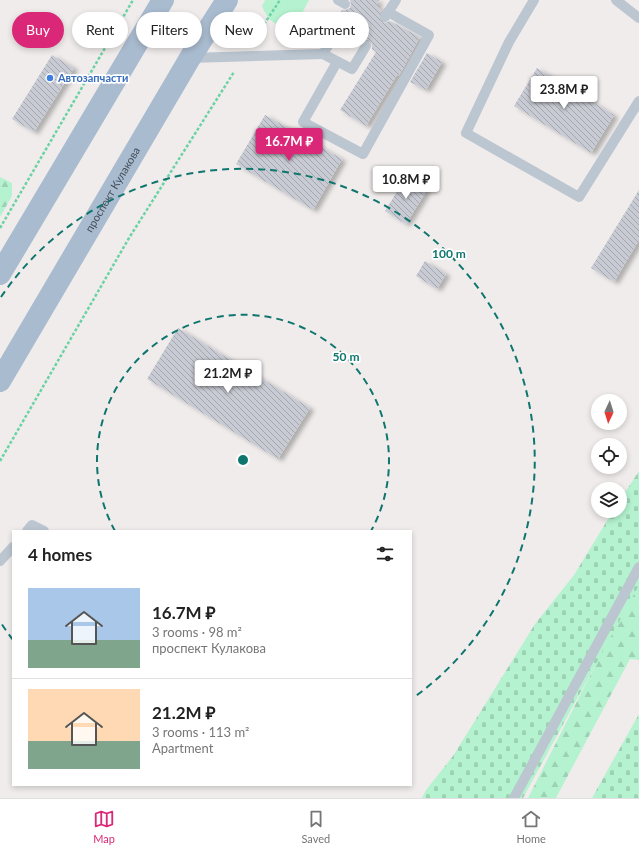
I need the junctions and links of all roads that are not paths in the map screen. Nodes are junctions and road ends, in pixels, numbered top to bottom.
1 (163, 0) edge
2 (226, 0) edge
3 (396, 0) edge
4 (534, 0) edge
5 (616, 0) edge
6 (639, 18) edge
7 (327, 48) edge
8 (365, 48) edge
9 (323, 54) junction
10 (190, 58) junction
11 (337, 62) junction
12 (639, 101) edge
13 (0, 274) edge
14 (0, 380) edge
15 (28, 530) edge
16 (42, 530) edge
17 (12, 548) edge
18 (0, 561) edge
19 (639, 567) edge
20 (514, 798) edge

1 - 13 main road
2 - 10 main road, проспект Кулакова
3 - 11 lane
4 - 12 lane
5 - 6 lane
7 - 9 lane
8 - 11 lane
9 - 10 lane
9 - 11 lane
10 - 14 main road, проспект Кулакова
15 - 16 lane
17 - 18 lane
19 - 20 lane

